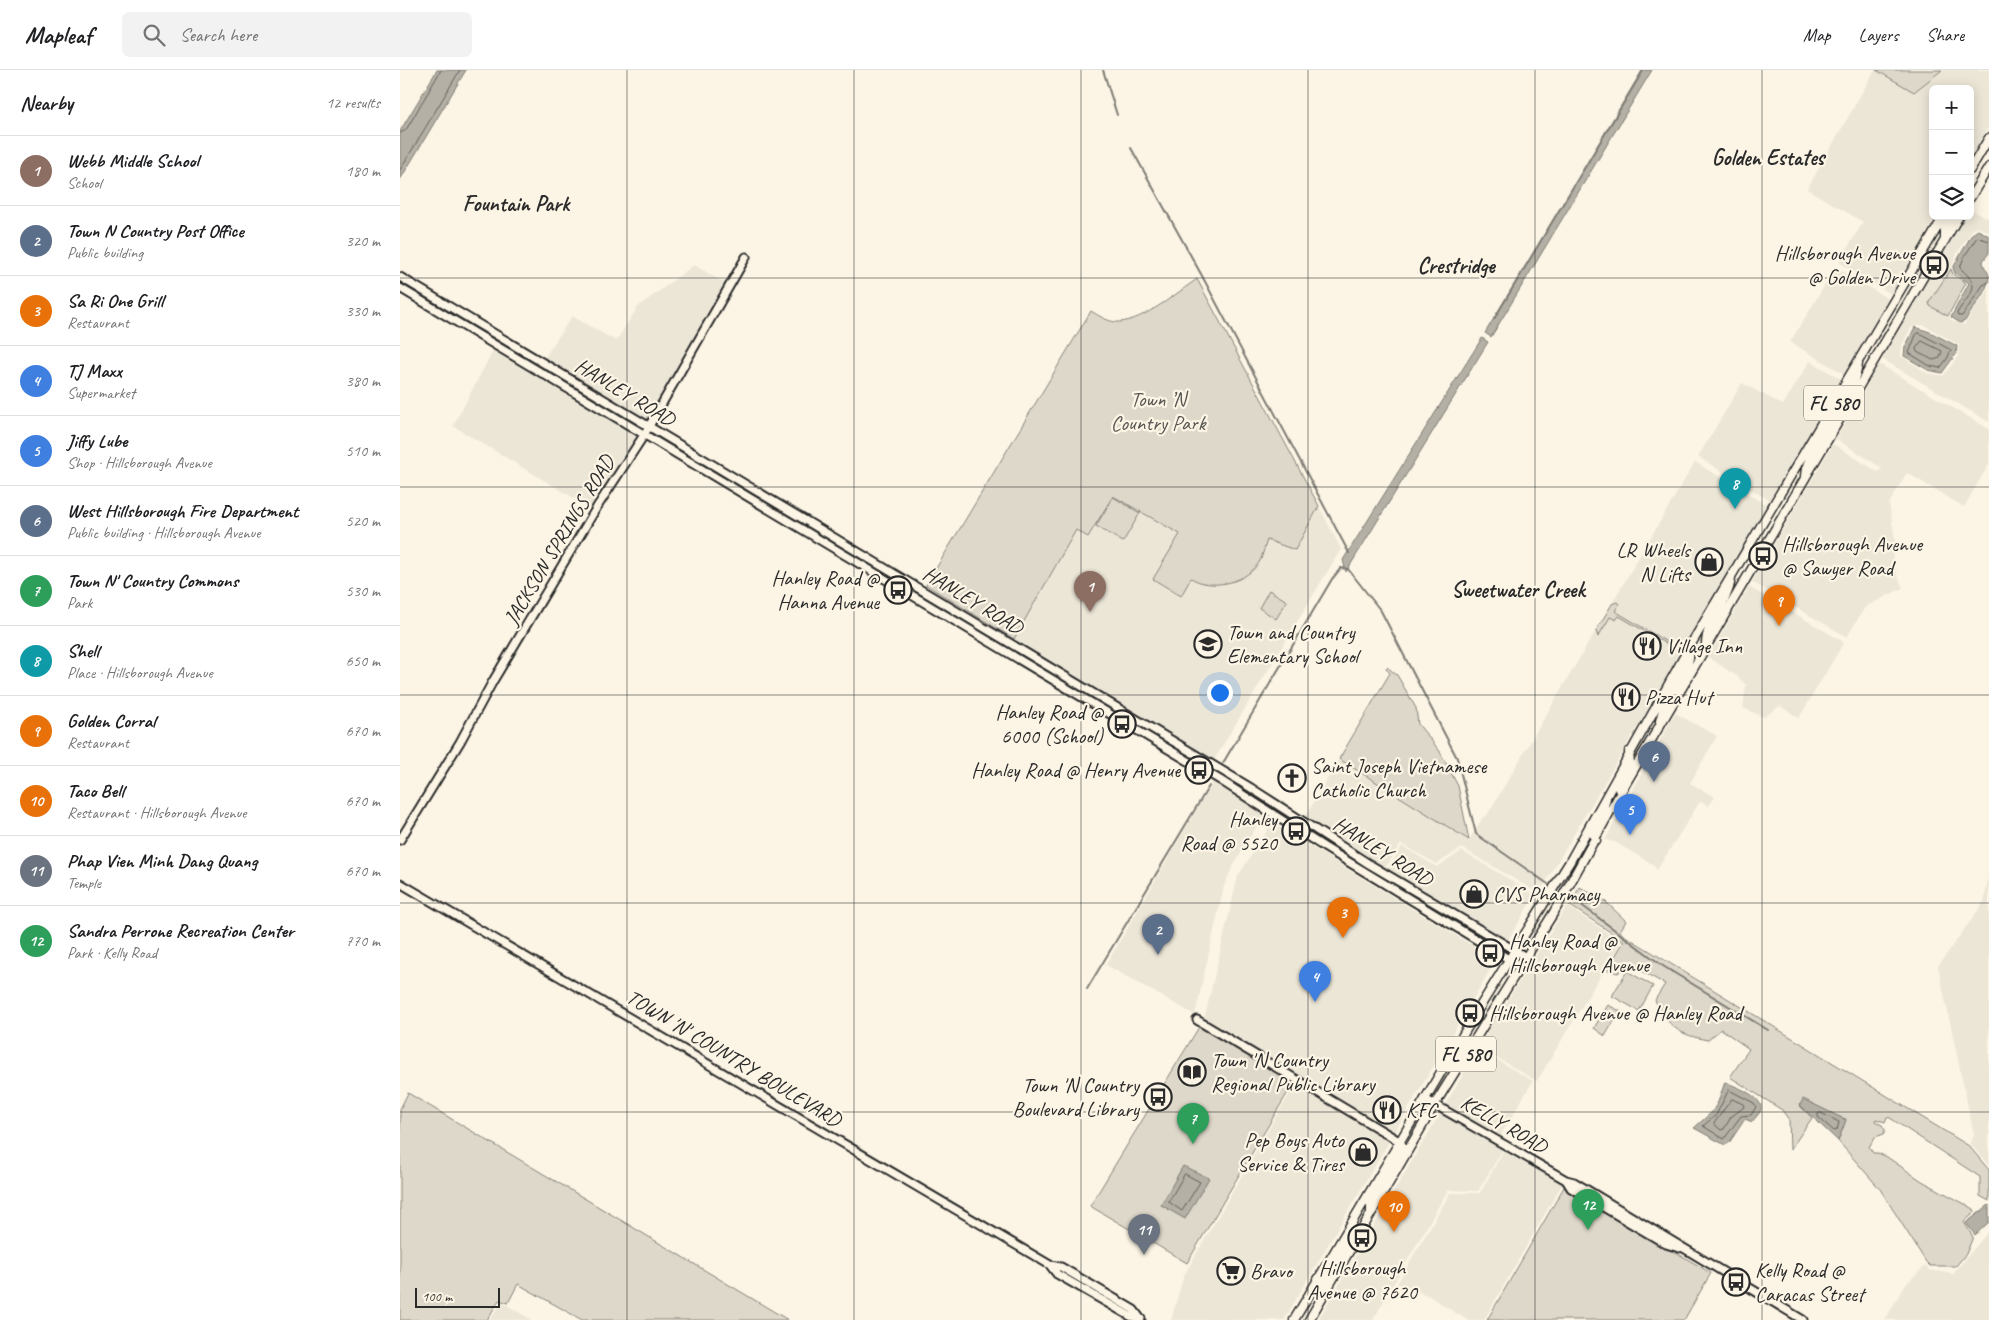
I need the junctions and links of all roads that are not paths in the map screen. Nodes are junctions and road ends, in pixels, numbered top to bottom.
1 (1989, 138) edge
2 (1974, 163) edge
3 (1989, 167) edge
4 (1974, 191) edge
5 (1942, 220) edge
6 (1949, 220) edge
7 (1958, 220) edge
8 (1944, 242) junction
9 (746, 257) dead end
10 (400, 277) edge
11 (400, 288) edge
12 (1859, 361) junction
13 (554, 370) junction
14 (555, 382) junction
15 (1823, 420) junction
16 (648, 426) junction
17 (644, 435) junction
18 (1829, 438) junction
19 (1805, 478) junction
20 (741, 493) junction
21 (766, 498) junction
22 (773, 512) junction
23 (1731, 575) junction
24 (1690, 646) junction
25 (1706, 646) junction
26 (1033, 656) junction
27 (1038, 670) junction
28 (1053, 680) junction
29 (1084, 688) junction
30 (1110, 704) junction
31 (1654, 708) junction
32 (1119, 719) junction
33 (1660, 725) junction
34 (1629, 752) junction
35 (1643, 754) junction
36 (1233, 777) junction
37 (1228, 785) junction
38 (1608, 789) junction
39 (1614, 805) junction
40 (400, 840) edge
41 (1596, 840) junction
42 (400, 883) edge
43 (1403, 884) junction
44 (1399, 892) junction
45 (1428, 899) junction
46 (1423, 907) junction
47 (1514, 951) junction
48 (1526, 957) junction
49 (1509, 959) junction
50 (1520, 966) junction
51 (1197, 1020) dead end
52 (1425, 1099) junction
53 (1435, 1104) junction
54 (1400, 1141) junction
55 (1372, 1214) junction
56 (1352, 1221) junction
57 (1322, 1297) junction
58 (1142, 1319) edge
59 (1294, 1320) edge
60 (1309, 1320) edge
61 (1803, 1320) edge

1 - 2 main road
3 - 4 main road
5 - 12 main road, FL 580
6 - 8 main road
7 - 8 main road, FL 580
8 - 18 main road, FL 580
9 - 16 main road, JACKSON SPRINGS ROAD
10 - 13 main road, HANLEY ROAD
11 - 14 main road, HANLEY ROAD
12 - 15 main road, FL 580
12 - 18 main road
13 - 14 main road
13 - 16 main road, HANLEY ROAD
14 - 17 main road, HANLEY ROAD
15 - 19 main road
15 - 23 main road, FL 580
16 - 17 main road, JACKSON SPRINGS ROAD
16 - 21 main road, HANLEY ROAD
17 - 20 main road, HANLEY ROAD
17 - 40 main road, JACKSON SPRINGS ROAD
18 - 19 main road, FL 580
19 - 25 main road, FL 580
20 - 21 main road
20 - 22 main road, HANLEY ROAD
21 - 22 main road
21 - 26 main road, HANLEY ROAD
22 - 27 main road, HANLEY ROAD
23 - 24 main road, FL 580
23 - 25 main road
24 - 31 main road, FL 580
24 - 33 main road
25 - 33 main road, FL 580
26 - 27 main road
26 - 29 main road, HANLEY ROAD
27 - 28 main road, HANLEY ROAD
28 - 29 main road
28 - 32 main road, HANLEY ROAD
29 - 30 main road, HANLEY ROAD
30 - 32 main road
30 - 36 main road, HANLEY ROAD
31 - 34 main road, FL 580
31 - 35 main road
32 - 37 main road, HANLEY ROAD
33 - 35 main road, FL 580
34 - 38 main road, FL 580
34 - 39 main road
35 - 39 main road, FL 580
36 - 37 main road
36 - 43 main road, HANLEY ROAD
37 - 44 main road, HANLEY ROAD
38 - 41 main road
38 - 47 main road, FL 580
39 - 41 main road, FL 580
41 - 48 main road, FL 580
42 - 58 main road, TOWN 'N' COUNTRY BOULEVARD
43 - 44 main road
43 - 45 main road, HANLEY ROAD
44 - 46 main road, HANLEY ROAD
45 - 46 main road
45 - 47 main road, HANLEY ROAD
46 - 49 main road, HANLEY ROAD
47 - 48 main road, HANLEY ROAD
47 - 49 main road, FL 580
48 - 50 main road, FL 580
49 - 50 main road, HANLEY ROAD
49 - 52 main road, FL 580
50 - 53 main road, FL 580
51 - 54 main road
52 - 53 main road, KELLY ROAD
52 - 54 main road, FL 580
53 - 55 main road, FL 580
53 - 61 main road, KELLY ROAD
54 - 55 main road
54 - 56 main road, FL 580
55 - 57 main road, FL 580
56 - 57 main road
56 - 59 main road, FL 580
57 - 60 main road, FL 580

